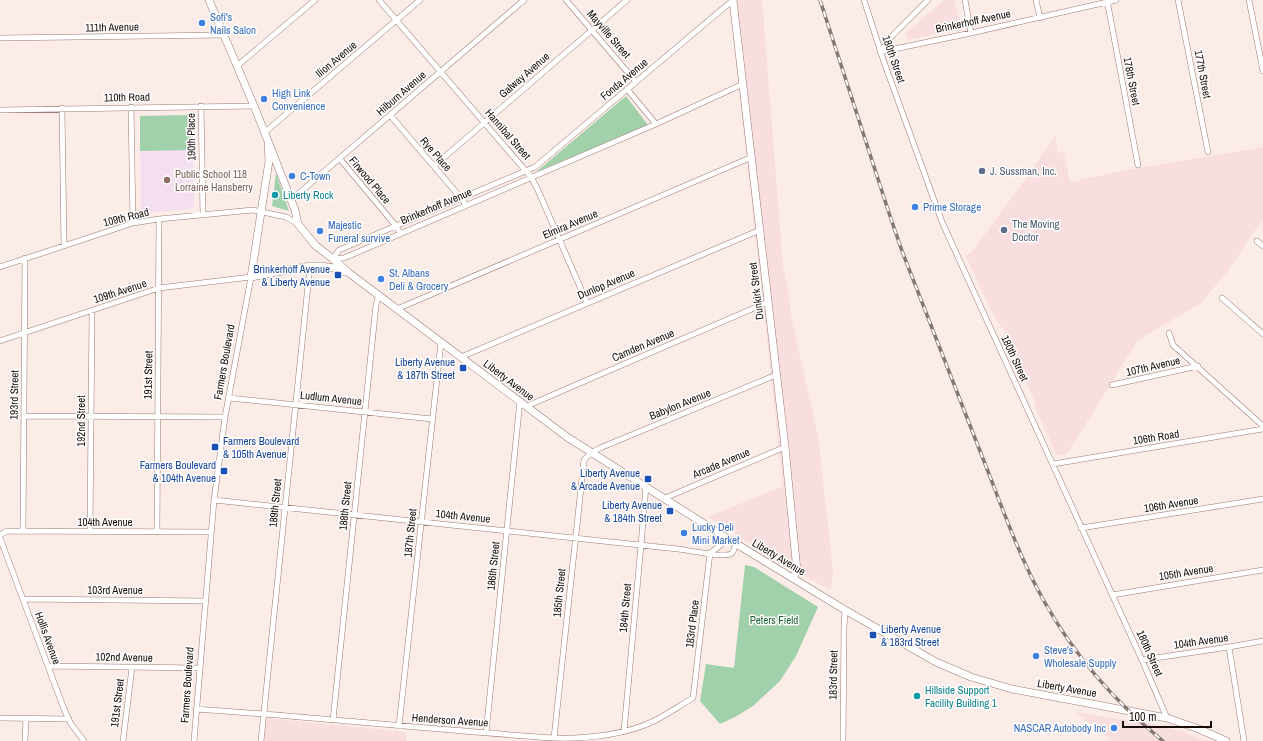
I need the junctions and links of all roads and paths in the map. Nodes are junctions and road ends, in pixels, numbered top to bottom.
1 (209, 0) edge
2 (315, 0) edge
3 (379, 0) edge
4 (420, 0) edge
5 (524, 0) edge
6 (566, 0) edge
7 (627, 0) edge
8 (733, 0) edge
9 (864, 0) edge
10 (928, 0) edge
11 (965, 0) edge
12 (1036, 0) edge
13 (1116, 0) edge
14 (1178, 0) edge
15 (1249, 0) edge
16 (1107, 1) edge
17 (1040, 18) junction
18 (396, 20) junction
19 (592, 30) junction
20 (971, 34) junction
21 (224, 35) junction
22 (0, 38) edge
23 (880, 52) junction
24 (238, 66) junction
25 (1263, 71) edge
26 (441, 72) junction
27 (636, 82) junction
28 (744, 84) junction
29 (627, 89) junction
30 (201, 106) junction
31 (254, 106) junction
32 (131, 107) junction
33 (62, 108) junction
34 (0, 110) edge
35 (390, 115) junction
36 (484, 123) junction
37 (656, 124) junction
38 (265, 132) junction
39 (268, 141) junction
40 (1208, 152) dead end
41 (752, 157) junction
42 (340, 159) junction
43 (1138, 165) dead end
44 (434, 166) junction
45 (526, 171) junction
46 (531, 177) junction
47 (461, 198) junction
48 (291, 200) junction
49 (466, 205) junction
50 (261, 211) junction
51 (203, 215) junction
52 (159, 219) junction
53 (133, 223) junction
54 (298, 224) junction
55 (396, 226) junction
56 (760, 230) junction
57 (400, 233) junction
58 (560, 239) junction
59 (1263, 240) edge
60 (64, 246) junction
61 (1263, 246) edge
62 (25, 258) junction
63 (333, 259) junction
64 (310, 266) junction
65 (0, 267) edge
66 (349, 273) junction
67 (251, 277) junction
68 (159, 288) junction
69 (379, 295) junction
70 (1222, 298) dead end
71 (768, 302) junction
72 (587, 303) junction
73 (397, 309) junction
74 (92, 311) junction
75 (24, 333) junction
76 (1169, 333) dead end
77 (1263, 334) edge
78 (0, 342) edge
79 (441, 342) junction
80 (461, 357) junction
81 (1198, 366) junction
82 (776, 375) junction
83 (1112, 385) dead end
84 (229, 398) junction
85 (520, 402) junction
86 (296, 405) junction
87 (527, 406) junction
88 (365, 412) junction
89 (24, 416) junction
90 (91, 416) junction
91 (158, 417) junction
92 (225, 417) junction
93 (432, 419) junction
94 (1263, 426) edge
95 (1263, 429) edge
96 (785, 447) junction
97 (591, 453) junction
98 (1052, 464) junction
99 (646, 486) junction
100 (665, 498) junction
101 (1263, 499) edge
102 (214, 500) junction
103 (285, 508) junction
104 (355, 515) junction
105 (421, 522) junction
106 (1081, 528) junction
107 (23, 531) junction
108 (507, 531) junction
109 (90, 532) junction
110 (157, 532) junction
111 (211, 532) junction
112 (0, 536) edge
113 (725, 537) junction
114 (575, 538) junction
115 (736, 544) junction
116 (641, 545) junction
117 (710, 553) junction
118 (1263, 570) edge
119 (793, 578) junction
120 (1112, 595) junction
121 (24, 599) junction
122 (205, 601) junction
123 (846, 610) junction
124 (1263, 641) edge
125 (1229, 647) junction
126 (1142, 660) junction
127 (48, 666) junction
128 (132, 667) junction
129 (199, 668) junction
130 (693, 698) joint
131 (196, 709) junction
132 (264, 713) junction
133 (0, 718) edge
134 (26, 718) junction
135 (1167, 718) junction
136 (69, 719) junction
137 (333, 720) junction
138 (399, 726) junction
139 (624, 731) junction
140 (486, 733) junction
141 (554, 738) junction
142 (25, 741) edge
143 (84, 741) edge
144 (123, 741) edge
145 (194, 741) edge
146 (260, 741) edge
147 (842, 741) edge
148 (1226, 741) edge
149 (1244, 741) edge

1 - 21 main road, Farmers Boulevard
2 - 24 street
3 - 18 street, Hannibal Street
4 - 18 street, Ilion Avenue
5 - 26 street, Hilburn Avenue
6 - 19 street, Mayville Street
7 - 19 street, Galway Avenue
8 - 27 street, Fonda Avenue
8 - 28 main road, Dunkirk Street
9 - 23 street, 180th Street
10 - 23 street
11 - 20 street
12 - 17 street
13 - 16 street, Brinkerhoff Avenue
14 - 40 street, 177th Street
15 - 25 street
16 - 17 street, Brinkerhoff Avenue
16 - 43 street, 178th Street
17 - 20 street, Brinkerhoff Avenue
18 - 26 street, Hannibal Street
18 - 38 street, Ilion Avenue
19 - 27 street, Mayville Street
19 - 36 street, Galway Avenue
20 - 23 street, Brinkerhoff Avenue
21 - 22 street, 111th Avenue
21 - 24 main road, Farmers Boulevard
23 - 98 street, 180th Street
24 - 31 main road, Farmers Boulevard
26 - 35 street, Hilburn Avenue
26 - 36 street, Hannibal Street
27 - 29 street, Fonda Avenue
28 - 37 street, Brinkerhoff Avenue
28 - 41 main road, Dunkirk Street
29 - 37 street
29 - 45 street, Fonda Avenue
30 - 31 street, 110th Road
30 - 32 street, 110th Road
30 - 51 street, 190th Place
31 - 38 main road, Farmers Boulevard
32 - 33 street, 110th Road
32 - 53 street
33 - 34 street, 110th Road
33 - 60 street
35 - 42 street, Hilburn Avenue
35 - 44 street, Rye Place
36 - 44 street, Galway Avenue
36 - 45 street, Hannibal Street
37 - 46 street, Brinkerhoff Avenue
38 - 39 main road, Farmers Boulevard
39 - 48 main road, Liberty Avenue
39 - 50 main road, Farmers Boulevard
41 - 56 main road, Dunkirk Street
41 - 58 street, Elmira Avenue
42 - 48 street, Hilburn Avenue
42 - 55 street, Firwood Place
44 - 47 street, Rye Place
45 - 46 street, Hannibal Street
45 - 47 street, Brinkerhoff Avenue
46 - 49 street, Brinkerhoff Avenue
46 - 58 street, Hannibal Street
47 - 49 street, Rye Place
47 - 55 street, Brinkerhoff Avenue
48 - 54 main road, Liberty Avenue
49 - 57 street, Brinkerhoff Avenue
50 - 51 street, 109th Road
50 - 54 street, Liberty Avenue
50 - 67 main road, Farmers Boulevard
51 - 52 street, 109th Road
52 - 53 street, 109th Road
52 - 68 street, 191st Street
53 - 60 street, 109th Road
54 - 63 main road, Liberty Avenue
55 - 57 street, Firwood Place
55 - 63 street, Brinkerhoff Avenue
56 - 71 main road, Dunkirk Street
56 - 72 street, Dunlop Avenue
57 - 63 street, Brinkerhoff Avenue
58 - 72 street, Hannibal Street
58 - 73 street, Elmira Avenue
59 - 61 street
60 - 62 street, 109th Road
62 - 65 street, 109th Road
62 - 75 street, 193rd Street
63 - 66 main road, Liberty Avenue
64 - 66 main road
64 - 67 main road
64 - 86 street, 189th Street
66 - 69 main road, Liberty Avenue
67 - 68 street, 109th Avenue
67 - 84 street, Farmers Boulevard
68 - 74 street, 109th Avenue
68 - 91 street, 191st Street
69 - 73 main road, Liberty Avenue
69 - 88 street, 188th Street
70 - 77 street
71 - 82 main road, Dunkirk Street
71 - 87 street, Camden Avenue
72 - 80 street, Dunlop Avenue
73 - 79 main road, Liberty Avenue
74 - 75 street, 109th Avenue
74 - 90 street, 192nd Street
75 - 78 street, 109th Avenue
75 - 89 street, 193rd Street
76 - 81 street
79 - 80 main road, Liberty Avenue
79 - 93 street, 187th Street
80 - 85 main road, Liberty Avenue
81 - 83 street, 107th Avenue
81 - 94 street
82 - 96 main road, Dunkirk Street
82 - 97 street, Babylon Avenue
84 - 86 street, Ludlum Avenue
84 - 92 street, Farmers Boulevard
85 - 87 main road, Liberty Avenue
85 - 108 street, 186th Street
86 - 88 street, Ludlum Avenue
86 - 103 street, 189th Street
87 - 97 main road, Liberty Avenue
88 - 93 street, Ludlum Avenue
88 - 104 street, 188th Street
89 - 90 street
89 - 107 street, 193rd Street
90 - 91 street
90 - 109 street, 192nd Street
91 - 92 street
91 - 110 street, 191st Street
92 - 102 street, Farmers Boulevard
93 - 105 street, 187th Street
95 - 98 street, 106th Road
96 - 100 street, Arcade Avenue
96 - 119 main road, Dunkirk Street
97 - 99 main road, Liberty Avenue
97 - 114 street, 185th Street
98 - 106 street, 180th Street
99 - 100 main road, Liberty Avenue
99 - 116 street, 184th Street
100 - 113 main road, Liberty Avenue
101 - 106 street, 106th Avenue
102 - 103 street, 104th Avenue
102 - 111 street, Farmers Boulevard
103 - 104 street, 104th Avenue
103 - 132 street, 189th Street
104 - 105 street, 104th Avenue
104 - 137 street, 188th Street
105 - 108 street, 104th Avenue
105 - 138 street, 187th Street
106 - 120 street, 180th Street
107 - 109 street, 104th Avenue
107 - 112 street, 104th Avenue
108 - 114 street, 104th Avenue
108 - 140 street, 186th Street
109 - 110 street, 104th Avenue
110 - 111 street, 104th Avenue
111 - 122 street, Farmers Boulevard
112 - 121 street, Hollis Avenue
113 - 115 main road, Liberty Avenue
113 - 117 street
114 - 116 street, 104th Avenue
114 - 141 street, 185th Street
115 - 117 street, 104th Avenue
115 - 119 main road, Liberty Avenue
116 - 117 street, 104th Avenue
116 - 139 street, 184th Street
117 - 130 street, 183rd Place
118 - 120 street, 105th Avenue
119 - 123 main road, Liberty Avenue
120 - 126 street, 180th Street
121 - 122 street, 103rd Avenue
121 - 127 street, Hollis Avenue
122 - 129 street, Farmers Boulevard
123 - 135 main road, Liberty Avenue
123 - 147 street, 183rd Street
124 - 125 street, 104th Avenue
125 - 126 street, 104th Avenue
125 - 149 street
126 - 135 street, 180th Street
127 - 128 street, 102nd Avenue
127 - 136 street, Hollis Avenue
128 - 129 street, 102nd Avenue
128 - 144 street, 191st Street
129 - 131 street, Farmers Boulevard
130 - 139 street, Henderson Avenue
131 - 132 street, Henderson Avenue
131 - 145 street, Farmers Boulevard
132 - 137 street, Henderson Avenue
132 - 146 street, 189th Street
133 - 134 street
134 - 136 street
134 - 142 street
135 - 148 main road, Liberty Avenue
136 - 143 street, Hollis Avenue
137 - 138 street, Henderson Avenue
138 - 140 street, Henderson Avenue
139 - 141 street, Henderson Avenue
140 - 141 street, Henderson Avenue

